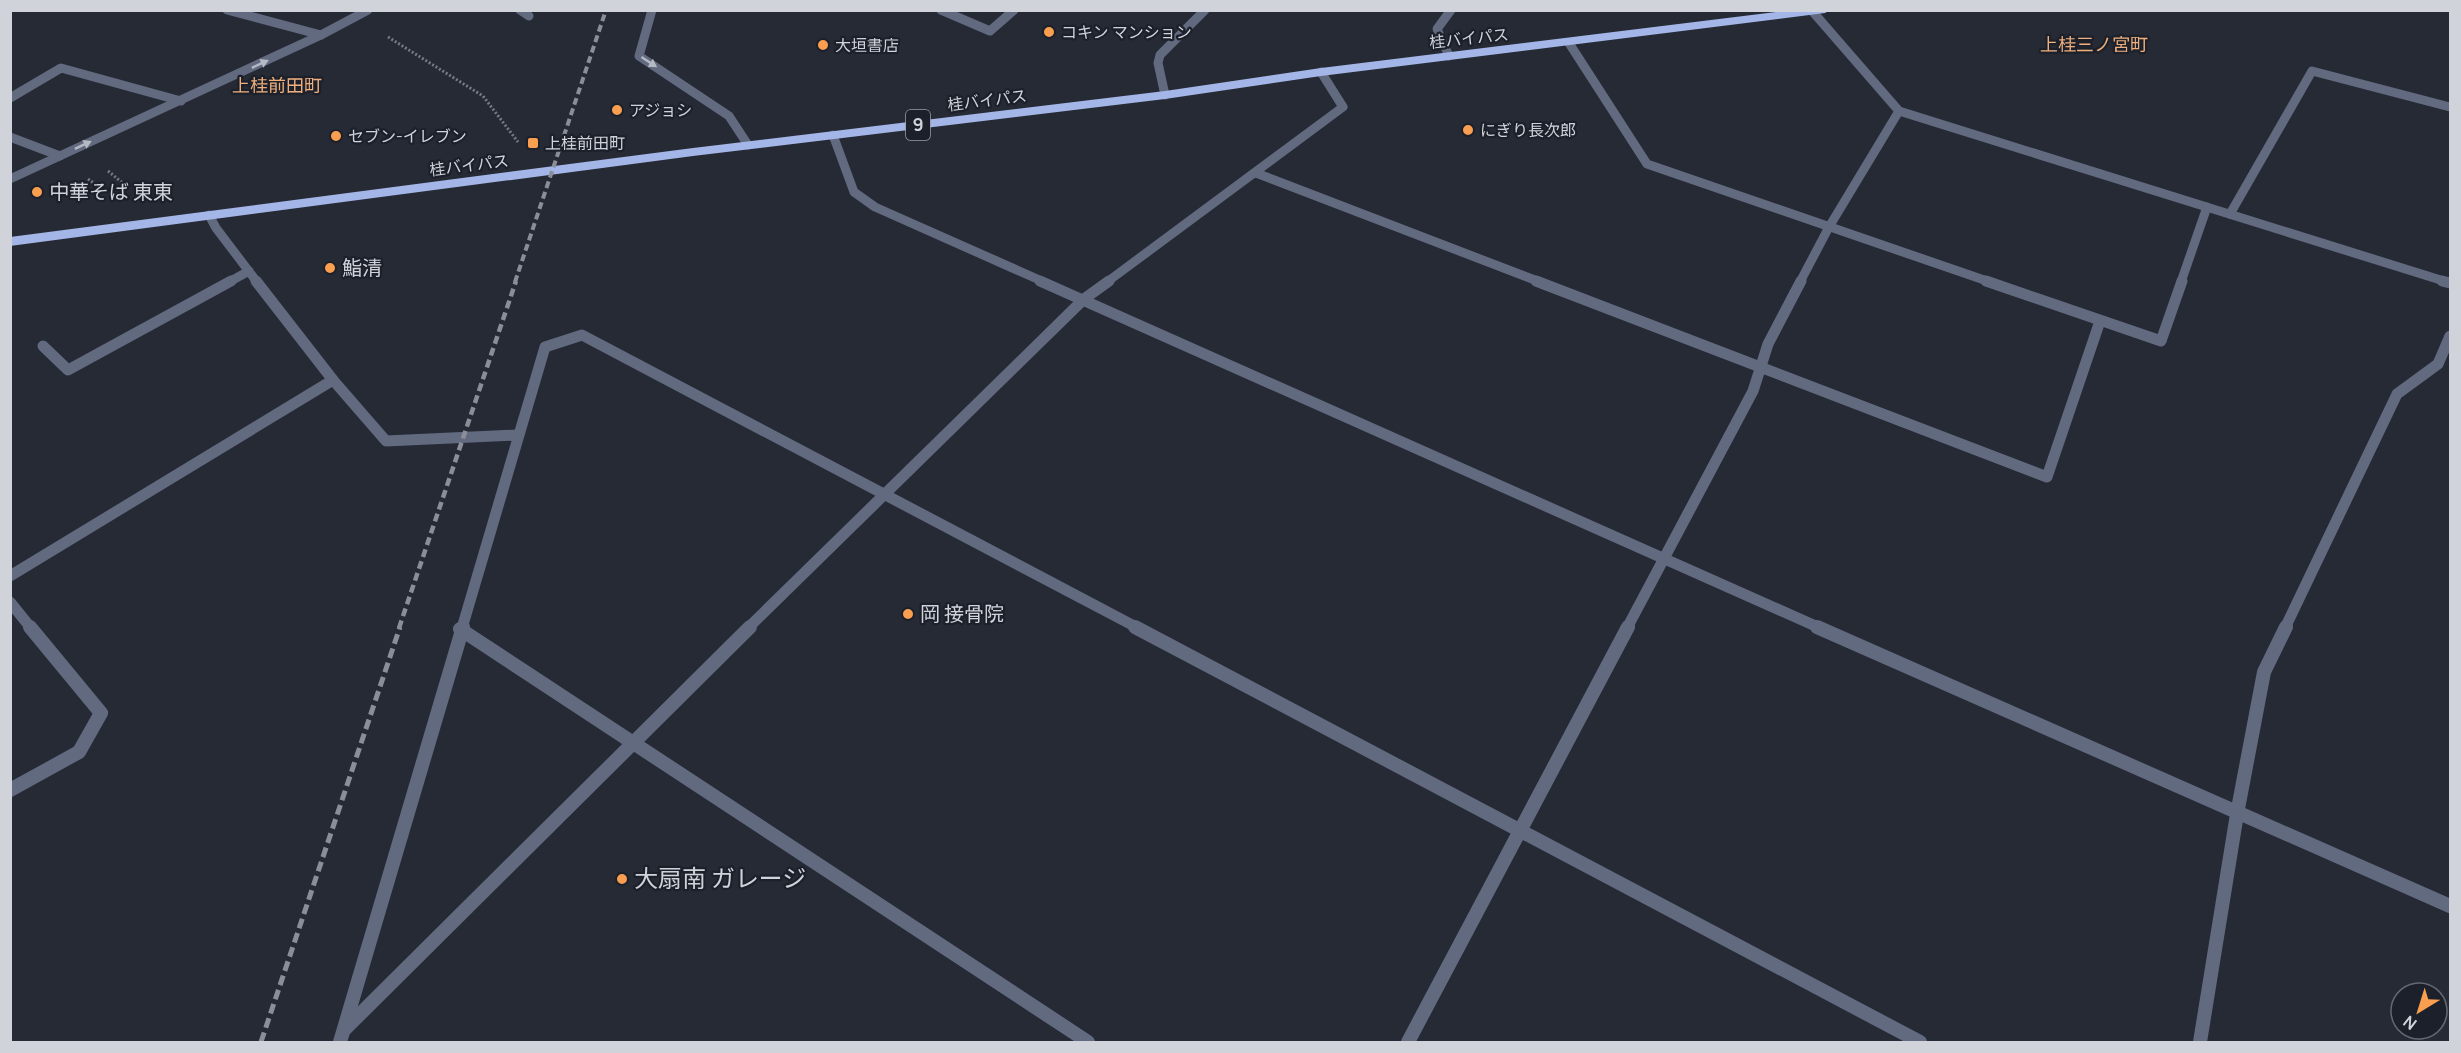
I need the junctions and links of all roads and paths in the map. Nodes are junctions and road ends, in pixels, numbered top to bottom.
1 (227, 10) edge
2 (368, 10) edge
3 (520, 10) edge
4 (652, 10) edge
5 (941, 10) edge
6 (1014, 10) edge
7 (1204, 10) edge
8 (1451, 10) edge
9 (1819, 11) edge
10 (529, 16) dead end
11 (357, 18) junction
12 (321, 35) junction
13 (1569, 44) junction
14 (1449, 56) junction
15 (1322, 72) junction
16 (1165, 95) junction
17 (10, 98) edge
18 (181, 100) junction
19 (2451, 107) edge
20 (1899, 111) junction
21 (833, 135) junction
22 (10, 136) edge
23 (518, 143) dead end
24 (748, 146) junction
25 (60, 156) junction
26 (1256, 173) junction
27 (10, 178) edge
28 (2207, 207) junction
29 (2230, 214) junction
30 (209, 215) junction
31 (1829, 227) junction
32 (10, 242) edge
33 (249, 271) junction
34 (2451, 283) edge
35 (1084, 299) junction
36 (2100, 321) junction
37 (2451, 336) edge
38 (43, 346) dead end
39 (1761, 366) junction
40 (333, 380) junction
41 (519, 435) junction
42 (885, 493) junction
43 (1665, 558) junction
44 (10, 576) edge
45 (10, 602) edge
46 (460, 629) junction
47 (635, 742) junction
48 (10, 790) edge
49 (2237, 814) junction
50 (1521, 830) junction
51 (2451, 906) edge
52 (341, 1036) edge
53 (1088, 1042) edge
54 (1408, 1042) edge
55 (1920, 1042) edge
56 (2200, 1042) edge

1 - 12 street
2 - 11 street
3 - 10 street
4 -> 24 street
5 - 6 street
7 - 16 street
8 - 14 street
9 - 13 highway, 桂バイパス / 9
9 - 20 street
11 - 12 street
11 - 23 path
18 -> 12 street
13 - 14 highway, 桂バイパス / 9
13 - 31 street
14 - 15 highway, 桂バイパス / 9
15 - 16 highway, 桂バイパス / 9
15 - 26 street
16 - 21 highway, 桂バイパス / 9
17 - 18 street
25 -> 18 street
19 - 29 street
20 - 28 street
20 - 31 street
21 - 24 highway, 桂バイパス / 9
21 - 35 street
22 - 25 street
24 - 30 highway, 桂バイパス / 9
25 - 27 street
26 - 35 street
26 - 39 street
28 - 29 street
28 - 36 street
29 - 34 street
30 - 32 highway, 桂バイパス / 9
30 - 33 street
31 - 36 street
31 - 39 street
33 - 38 street
33 - 40 street
35 - 42 street
35 - 43 street
36 - 39 street
37 - 49 street
39 - 43 street
40 - 41 street
40 - 44 street
41 - 42 street
41 - 46 street
42 - 47 street
42 - 50 street
43 - 49 street
43 - 50 street
45 - 48 street
46 - 47 street
46 - 52 street
47 - 52 street
47 - 53 street
49 - 51 street
49 - 56 street
50 - 54 street
50 - 55 street

